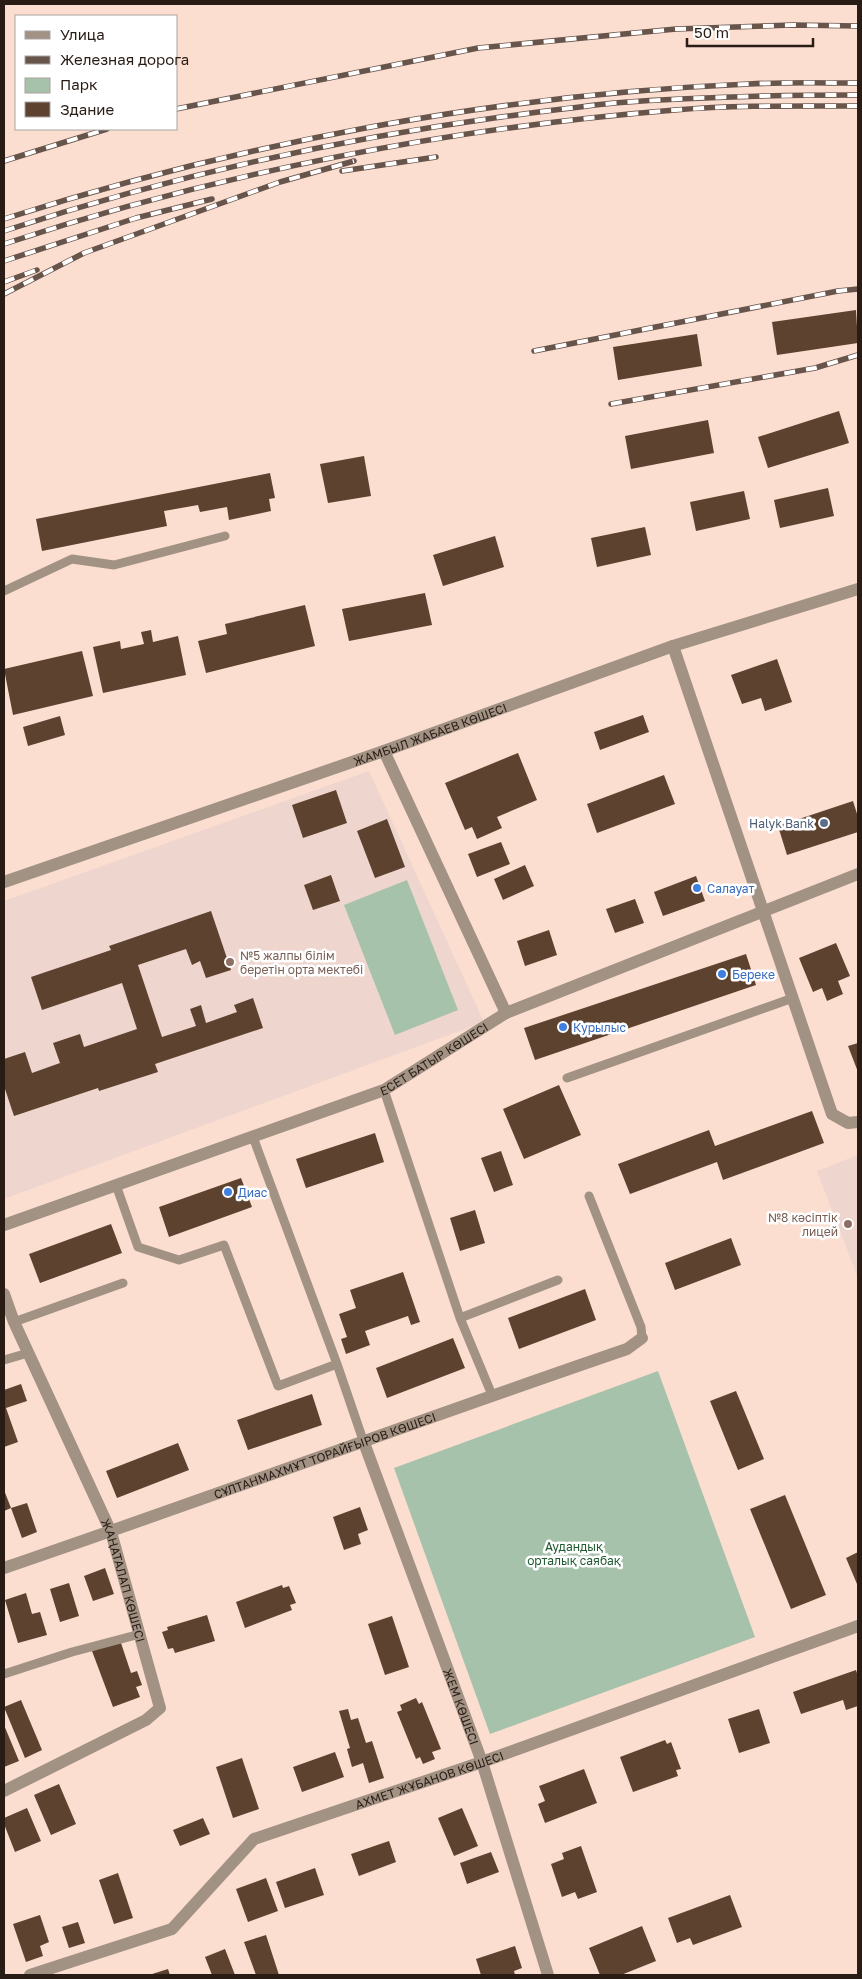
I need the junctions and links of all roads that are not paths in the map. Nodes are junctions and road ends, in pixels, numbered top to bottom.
1 (225, 536) dead end
2 (858, 589) edge
3 (4, 591) edge
4 (673, 646) junction
5 (384, 751) junction
6 (858, 874) edge
7 (4, 882) edge
8 (763, 912) junction
9 (793, 998) junction
10 (506, 1013) junction
11 (567, 1078) dead end
12 (384, 1090) junction
13 (858, 1122) edge
14 (252, 1137) junction
15 (116, 1185) junction
16 (589, 1196) dead end
17 (4, 1225) edge
18 (558, 1280) dead end
19 (123, 1282) dead end
20 (4, 1294) edge
21 (460, 1318) junction
22 (14, 1322) junction
23 (642, 1338) joint
24 (28, 1353) junction
25 (4, 1360) edge
26 (337, 1364) junction
27 (492, 1395) junction
28 (363, 1440) junction
29 (111, 1532) junction
30 (4, 1568) edge
31 (858, 1626) edge
32 (140, 1634) junction
33 (4, 1674) edge
34 (482, 1762) junction
35 (4, 1791) edge
36 (30, 1975) edge
37 (548, 1975) edge

1 - 3 lane
2 - 4 street, ЖАМБЫЛ ЖАБАЕВ КӨШЕСІ
4 - 5 street, ЖАМБЫЛ ЖАБАЕВ КӨШЕСІ
4 - 8 street
5 - 7 street, ЖАМБЫЛ ЖАБАЕВ КӨШЕСІ
5 - 10 street
6 - 8 street, ЕСЕТ БАТЫР КӨШЕСІ
8 - 9 street
8 - 10 street, ЕСЕТ БАТЫР КӨШЕСІ
9 - 11 lane
9 - 13 street
10 - 12 street, ЕСЕТ БАТЫР КӨШЕСІ
12 - 14 street, ЕСЕТ БАТЫР КӨШЕСІ
12 - 21 lane
14 - 15 street, ЕСЕТ БАТЫР КӨШЕСІ
14 - 26 lane
15 - 17 street, ЕСЕТ БАТЫР КӨШЕСІ
15 - 26 lane
16 - 23 lane
18 - 21 lane
19 - 22 lane
20 - 22 street, ЖАҢАТАЛАП КӨШЕСІ
21 - 27 lane
22 - 24 street, ЖАҢАТАЛАП КӨШЕСІ
23 - 27 street, СҰЛТАНМАХМҰТ ТОРАЙҒЫРОВ КӨШЕСІ
24 - 25 lane
24 - 29 street, ЖАҢАТАЛАП КӨШЕСІ
26 - 28 lane
27 - 28 street, СҰЛТАНМАХМҰТ ТОРАЙҒЫРОВ КӨШЕСІ
28 - 29 street, СҰЛТАНМАХМҰТ ТОРАЙҒЫРОВ КӨШЕСІ
28 - 34 street, ЖЕМ КӨШЕСІ
29 - 30 street, СҰЛТАНМАХМҰТ ТОРАЙҒЫРОВ КӨШЕСІ
29 - 32 street, ЖАҢАТАЛАП КӨШЕСІ
31 - 34 street, АХМЕТ ЖҰБАНОВ КӨШЕСІ
32 - 33 lane
32 - 35 street, ЖАҢАТАЛАП КӨШЕСІ
34 - 36 street, АХМЕТ ЖҰБАНОВ КӨШЕСІ
34 - 37 street, ЖЕМ КӨШЕСІ

